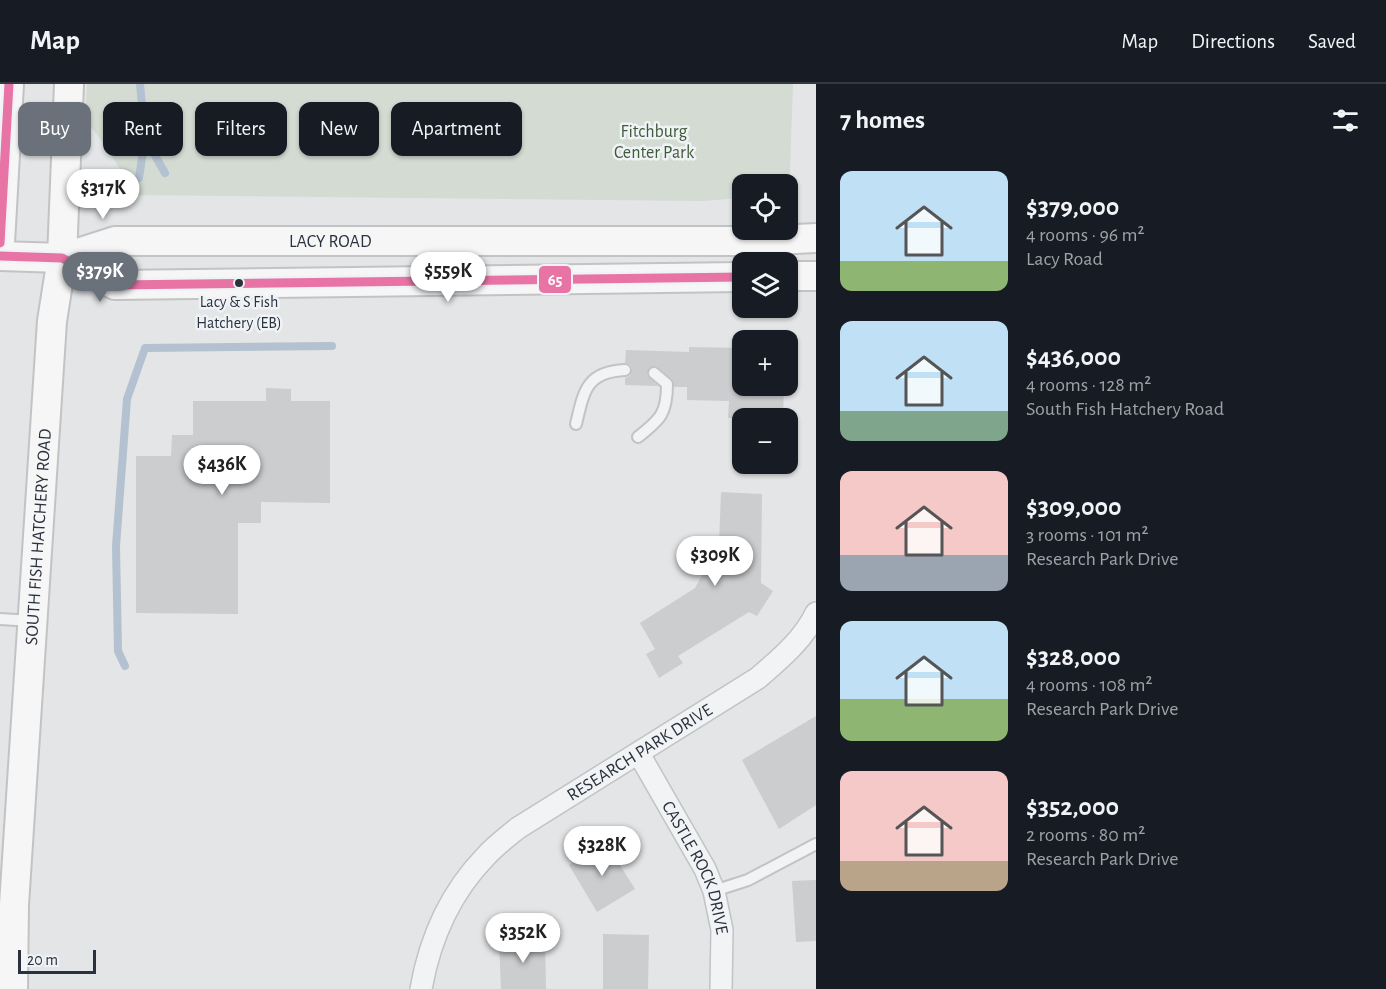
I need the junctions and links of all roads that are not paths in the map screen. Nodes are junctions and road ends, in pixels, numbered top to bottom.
1 (9, 84) edge
2 (69, 84) edge
3 (816, 238) edge
4 (0, 243) edge
5 (0, 256) edge
6 (62, 258) junction
7 (798, 276) edge
8 (816, 276) edge
9 (732, 277) edge
10 (625, 370) dead end
11 (654, 373) dead end
12 (576, 424) dead end
13 (638, 437) dead end
14 (816, 614) edge
15 (0, 619) edge
16 (32, 621) junction
17 (639, 754) junction
18 (816, 844) edge
19 (714, 891) junction
20 (13, 989) edge
21 (421, 989) edge
22 (721, 989) edge

1 - 4 main road
2 - 6 main road, SOUTH FISH HATCHERY ROAD
3 - 6 main road, LACY ROAD
5 - 6 main road, LACY ROAD
6 - 9 main road, LACY ROAD
6 - 16 main road, SOUTH FISH HATCHERY ROAD
7 - 8 main road
10 - 12 lane
11 - 13 lane
14 - 17 street, RESEARCH PARK DRIVE
15 - 16 lane
16 - 20 main road, SOUTH FISH HATCHERY ROAD
17 - 19 street, CASTLE ROCK DRIVE
17 - 21 street, RESEARCH PARK DRIVE
18 - 19 lane
19 - 22 street, CASTLE ROCK DRIVE

